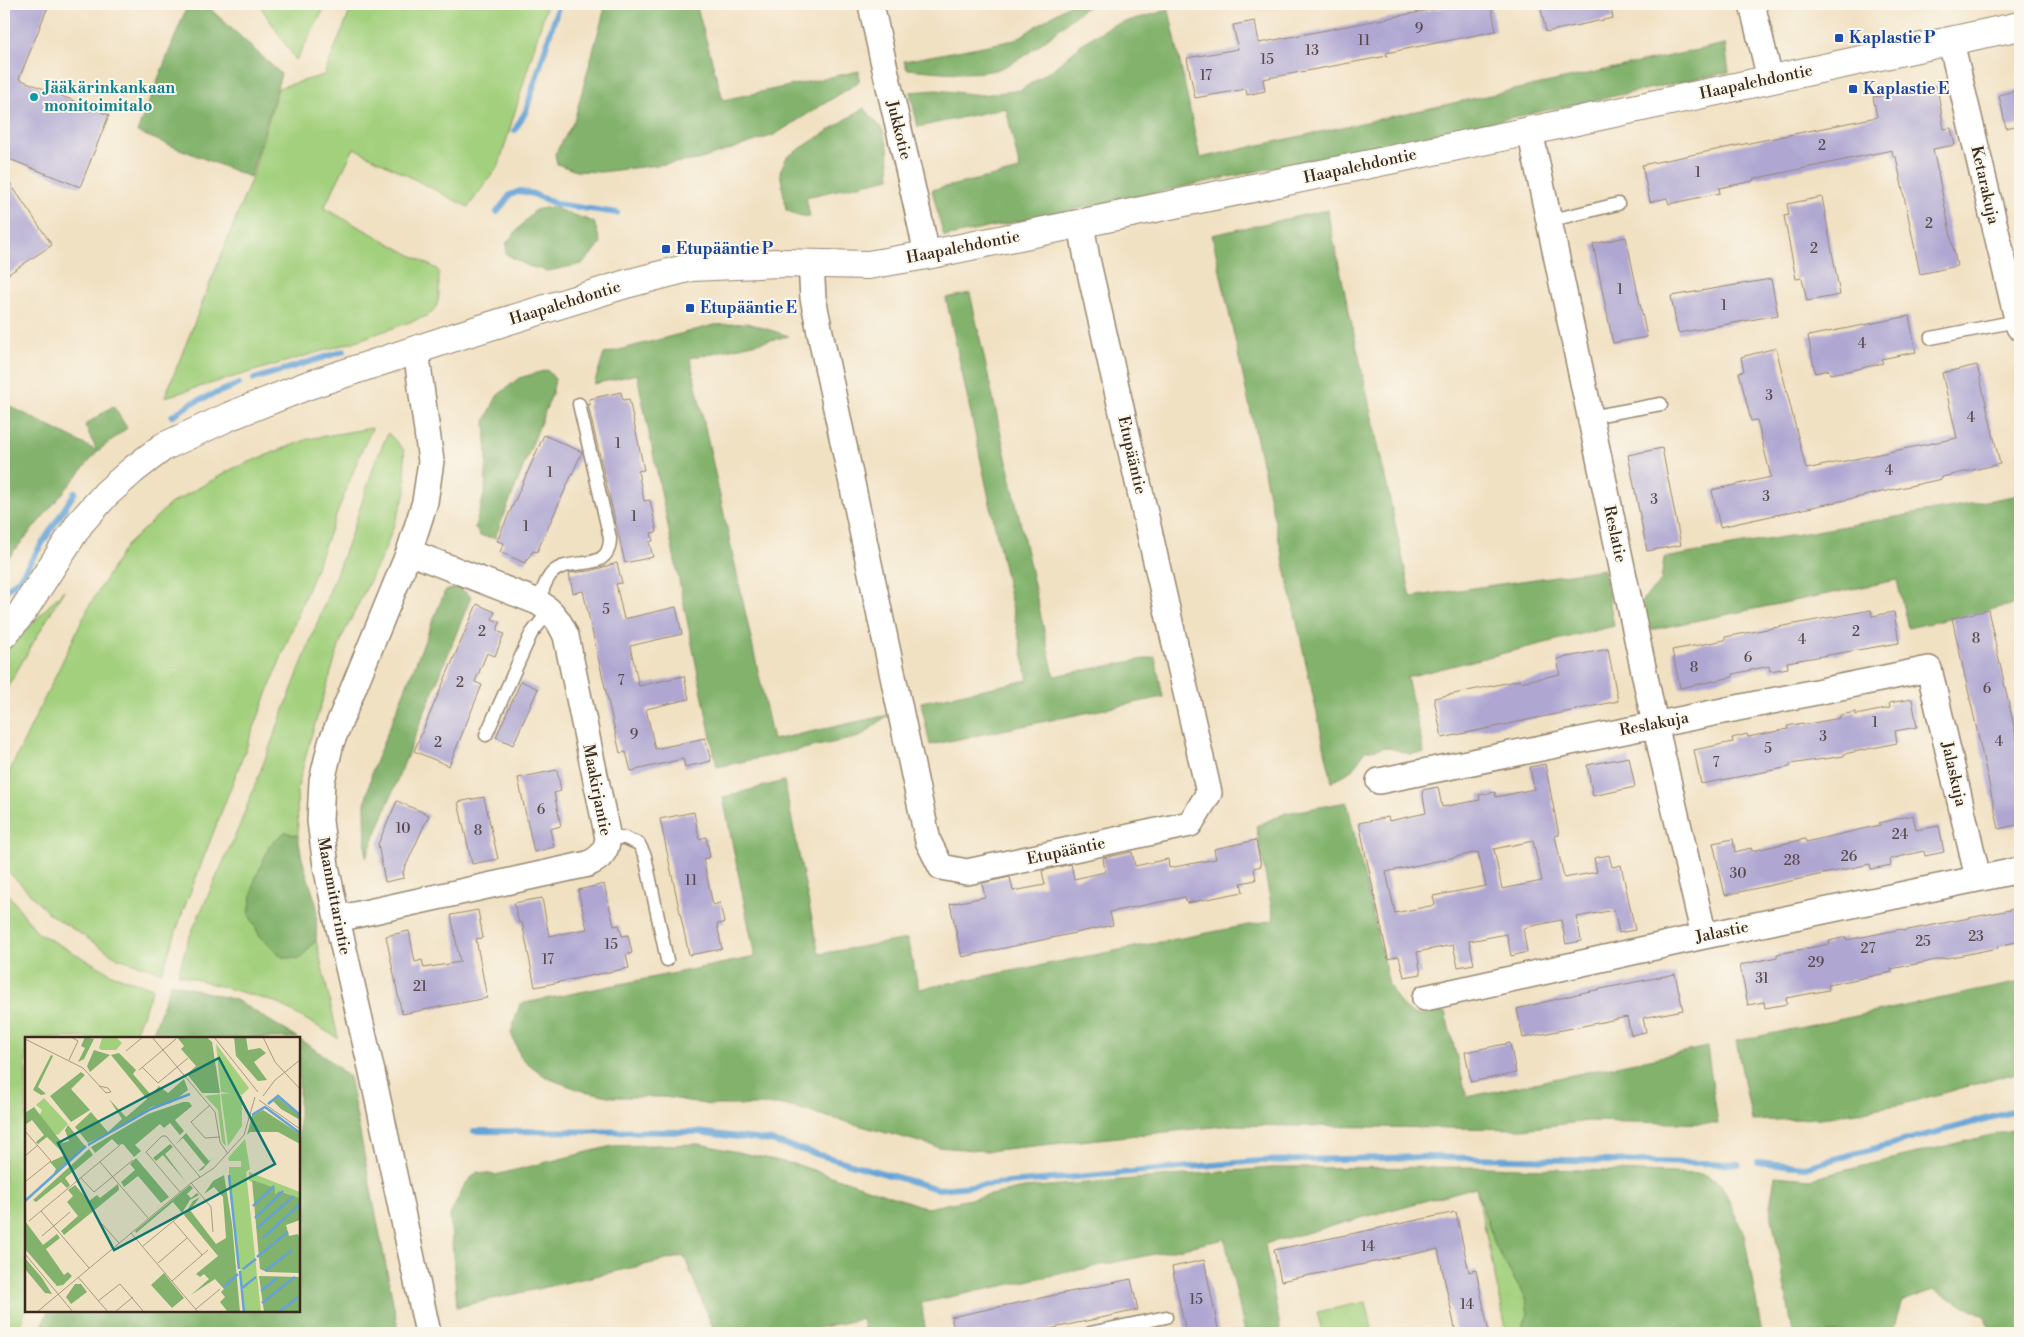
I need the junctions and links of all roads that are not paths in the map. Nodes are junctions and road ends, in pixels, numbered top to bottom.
1 (871, 4) edge
2 (1752, 4) edge
3 (2020, 26) edge
4 (1951, 42) junction
5 (1770, 79) junction
6 (1530, 131) junction
7 (1618, 204) dead end
8 (1548, 221) junction
9 (1081, 224) junction
10 (927, 255) junction
11 (811, 263) junction
12 (2018, 324) joint
13 (1931, 338) dead end
14 (416, 350) junction
15 (579, 404) dead end
16 (1661, 404) dead end
17 (1590, 417) junction
18 (409, 552) junction
19 (544, 606) junction
20 (4, 634) edge
21 (1930, 669) joint
22 (1655, 724) junction
23 (486, 735) dead end
24 (1379, 781) dead end
25 (608, 838) junction
26 (2020, 870) edge
27 (1978, 878) junction
28 (337, 919) junction
29 (1704, 936) junction
30 (667, 960) dead end
31 (1425, 998) dead end
32 (1166, 1317) dead end
33 (428, 1333) edge
34 (1090, 1333) edge

1 - 10 street, Jukkotie
2 - 5 street
3 - 4 street, Haapalehdontie
4 - 5 street, Haapalehdontie
4 - 12 street, Ketarakuja
5 - 6 street, Haapalehdontie
6 - 8 street, Reslatie
6 - 9 street, Haapalehdontie
7 - 8 lane
8 - 17 street, Reslatie
9 - 10 street, Haapalehdontie
9 - 11 street, Etupääntie
10 - 11 street, Haapalehdontie
11 - 14 street, Haapalehdontie
12 - 13 lane
14 - 18 street, Maanmittarintie
14 - 20 street, Haapalehdontie
15 - 19 lane
16 - 17 lane
17 - 22 street, Reslatie
18 - 19 street
18 - 28 street, Maanmittarintie
19 - 23 lane
19 - 25 street, Maakirjantie
21 - 22 street, Reslakuja
21 - 27 street, Jalaskuja
22 - 24 street, Reslakuja
22 - 29 street, Reslatie
25 - 28 street, Maakirjantie
25 - 30 lane
26 - 27 street, Jalastie
27 - 29 street, Jalastie
28 - 33 street, Maanmittarintie
29 - 31 street, Jalastie
32 - 34 lane

